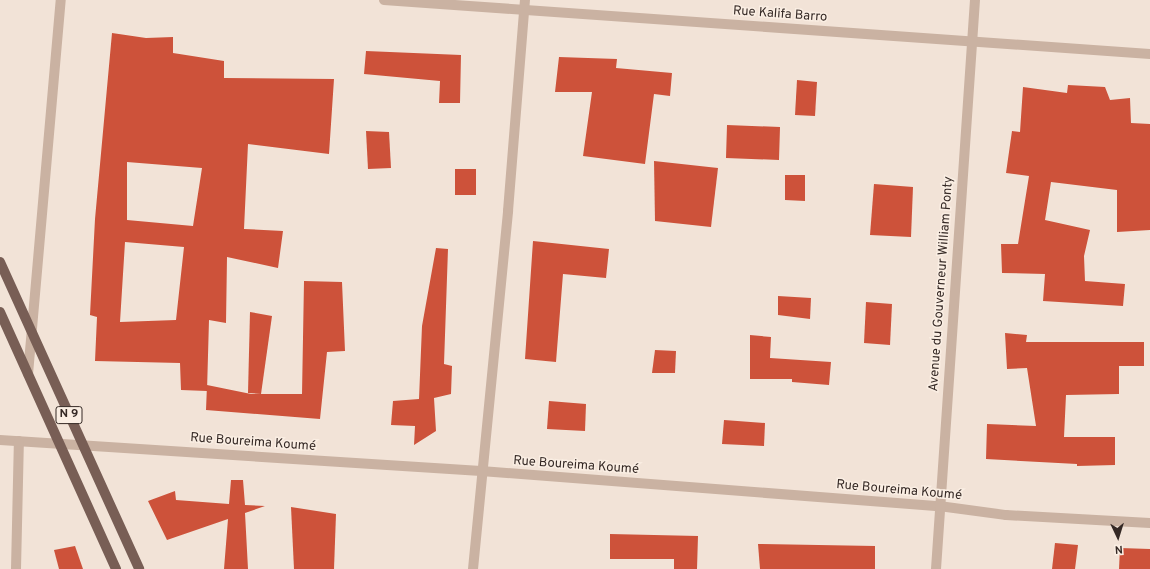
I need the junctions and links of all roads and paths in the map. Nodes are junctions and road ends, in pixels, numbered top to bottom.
1 (61, 0) edge
2 (384, 0) edge
3 (975, 0) edge
4 (524, 5) edge
5 (972, 42) junction
6 (1150, 54) edge
7 (0, 262) edge
8 (0, 312) edge
9 (32, 332) junction
10 (28, 374) junction
11 (0, 440) edge
12 (19, 441) junction
13 (59, 443) junction
14 (82, 445) junction
15 (481, 471) junction
16 (939, 506) junction
17 (1150, 523) edge
18 (16, 569) edge
19 (116, 569) edge
20 (139, 569) edge
21 (473, 569) edge
22 (936, 569) edge

1 - 9 street
2 - 4 street, Rue Kalifa Barro
3 - 5 street, Avenue du Gouverneur William Ponty
4 - 5 street, Rue Kalifa Barro
4 - 15 street
5 - 6 street, Rue Kalifa Barro
5 - 16 street, Avenue du Gouverneur William Ponty
7 - 9 main road, N 9
8 - 10 main road, N 9
9 - 10 street
9 - 14 main road, N 9
10 - 13 main road, N 9
11 - 12 street, Rue Boureima Koumé
12 - 13 street, Rue Boureima Koumé
12 - 18 street
13 - 14 street, Rue Boureima Koumé
13 - 19 main road, N 9
14 - 15 street, Rue Boureima Koumé
14 - 20 main road, N 9
15 - 16 street, Rue Boureima Koumé
15 - 21 street
16 - 17 street, Rue Boureima Koumé
16 - 22 street, Avenue du Gouverneur William Ponty

